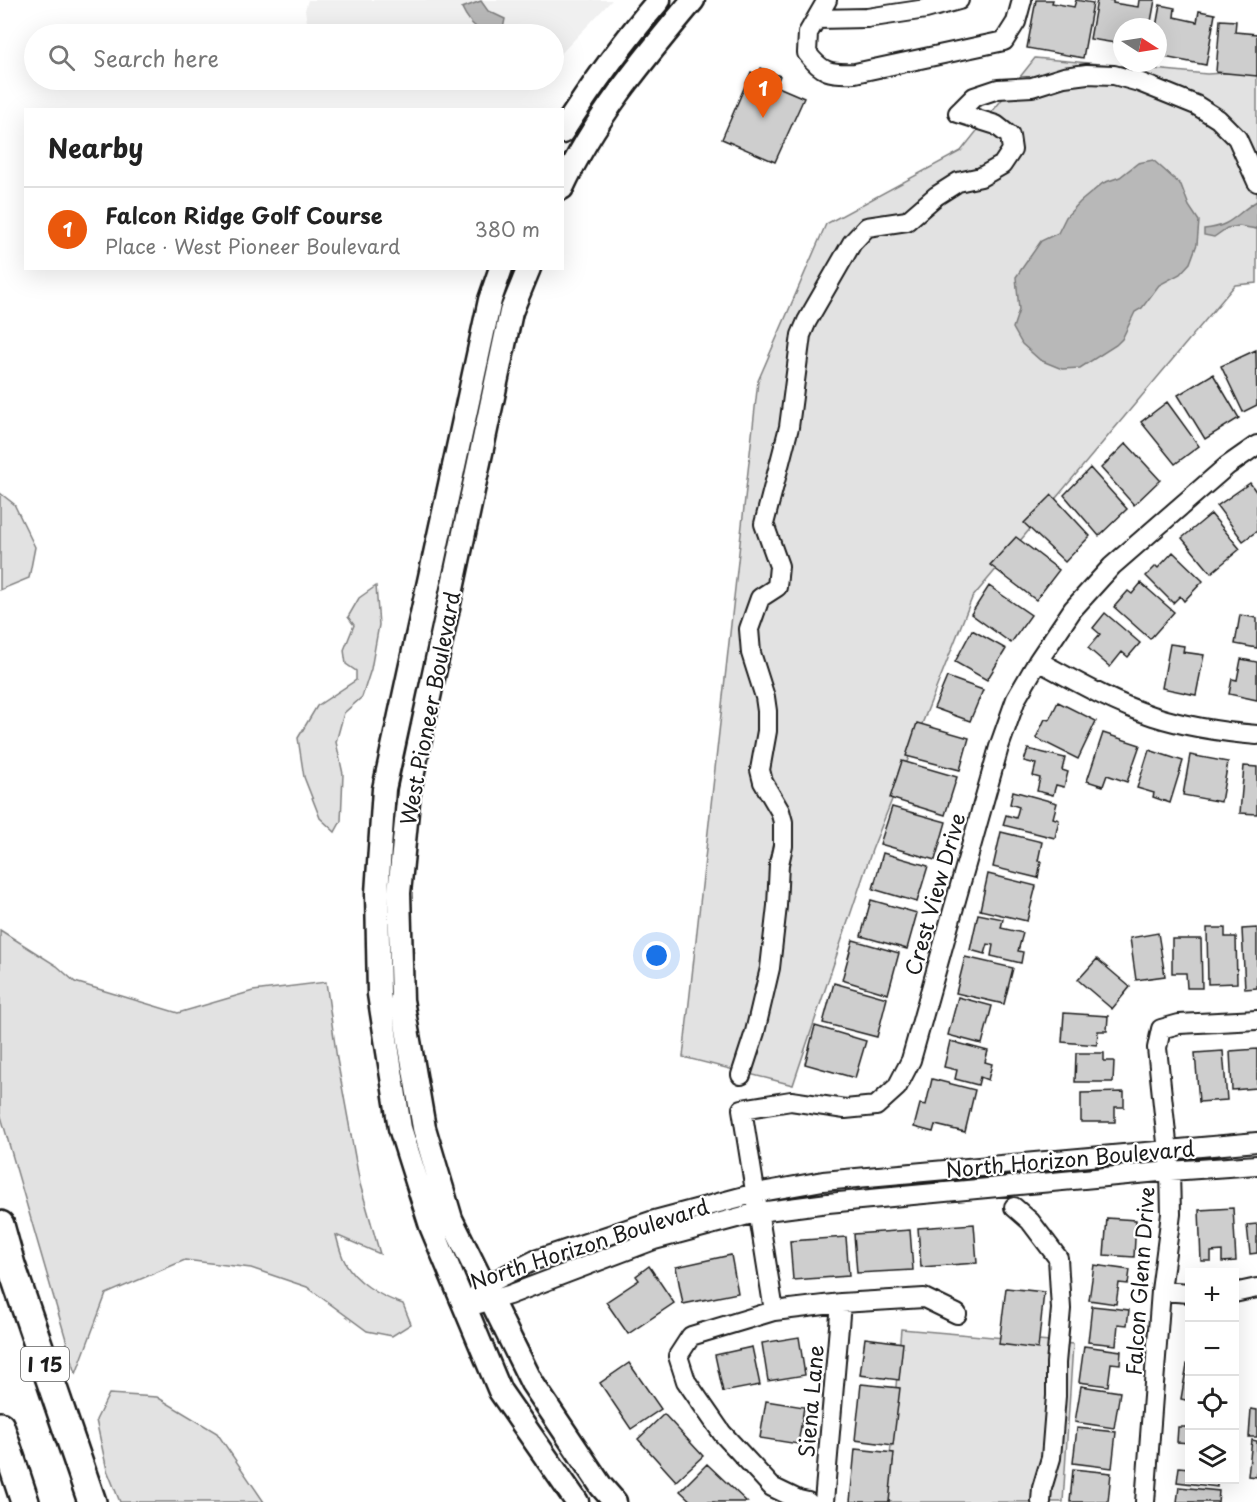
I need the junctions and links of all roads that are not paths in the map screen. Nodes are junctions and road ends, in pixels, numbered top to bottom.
1 (659, 0) edge
2 (693, 0) edge
3 (826, 0) edge
4 (960, 0) edge
5 (1022, 0) edge
6 (816, 19) junction
7 (564, 129) edge
8 (1257, 182) edge
9 (564, 184) edge
10 (500, 270) edge
11 (528, 270) edge
12 (1257, 445) edge
13 (1038, 661) junction
14 (1257, 735) edge
15 (1257, 1020) edge
16 (741, 1075) dead end
17 (1257, 1142) edge
18 (1167, 1150) junction
19 (1257, 1164) edge
20 (1170, 1171) junction
21 (756, 1193) junction
22 (1014, 1207) dead end
23 (759, 1212) junction
24 (0, 1226) edge
25 (1257, 1288) edge
26 (1161, 1291) junction
27 (1239, 1292) edge
28 (488, 1293) junction
29 (1185, 1293) edge
30 (841, 1303) junction
31 (465, 1307) junction
32 (774, 1311) junction
33 (957, 1314) dead end
34 (0, 1426) edge
35 (25, 1502) edge
36 (92, 1502) edge
37 (577, 1502) edge
38 (615, 1502) edge
39 (808, 1502) edge
40 (824, 1502) edge
41 (1041, 1502) edge
42 (1145, 1502) edge

1 - 7 main road
2 - 9 main road
3 - 6 street
4 - 6 street
5 - 6 street
8 - 16 street
10 - 31 main road, West Pioneer Boulevard
11 - 28 main road, West Pioneer Boulevard
12 - 13 street, Crest View Drive
13 - 14 street
13 - 21 street, Crest View Drive
15 - 18 street, Falcon Glenn Drive
17 - 18 street, North Horizon Boulevard
18 - 20 street, Falcon Glenn Drive
18 - 21 street, North Horizon Boulevard
19 - 20 street, North Horizon Boulevard
20 - 23 street, North Horizon Boulevard
20 - 26 street, Falcon Glenn Drive
21 - 23 street, Crest View Drive
21 - 28 street, North Horizon Boulevard
22 - 41 street
23 - 28 street, North Horizon Boulevard
23 - 32 street, Crest View Drive
24 - 36 highway, I 15
25 - 27 street
26 - 29 street
26 - 42 street, Falcon Glenn Drive
28 - 31 street, North Horizon Boulevard
28 - 38 main road, West Pioneer Boulevard
30 - 32 street
30 - 33 street
30 - 40 street, Siena Lane
31 - 37 main road, West Pioneer Boulevard
32 - 39 street
34 - 35 highway

